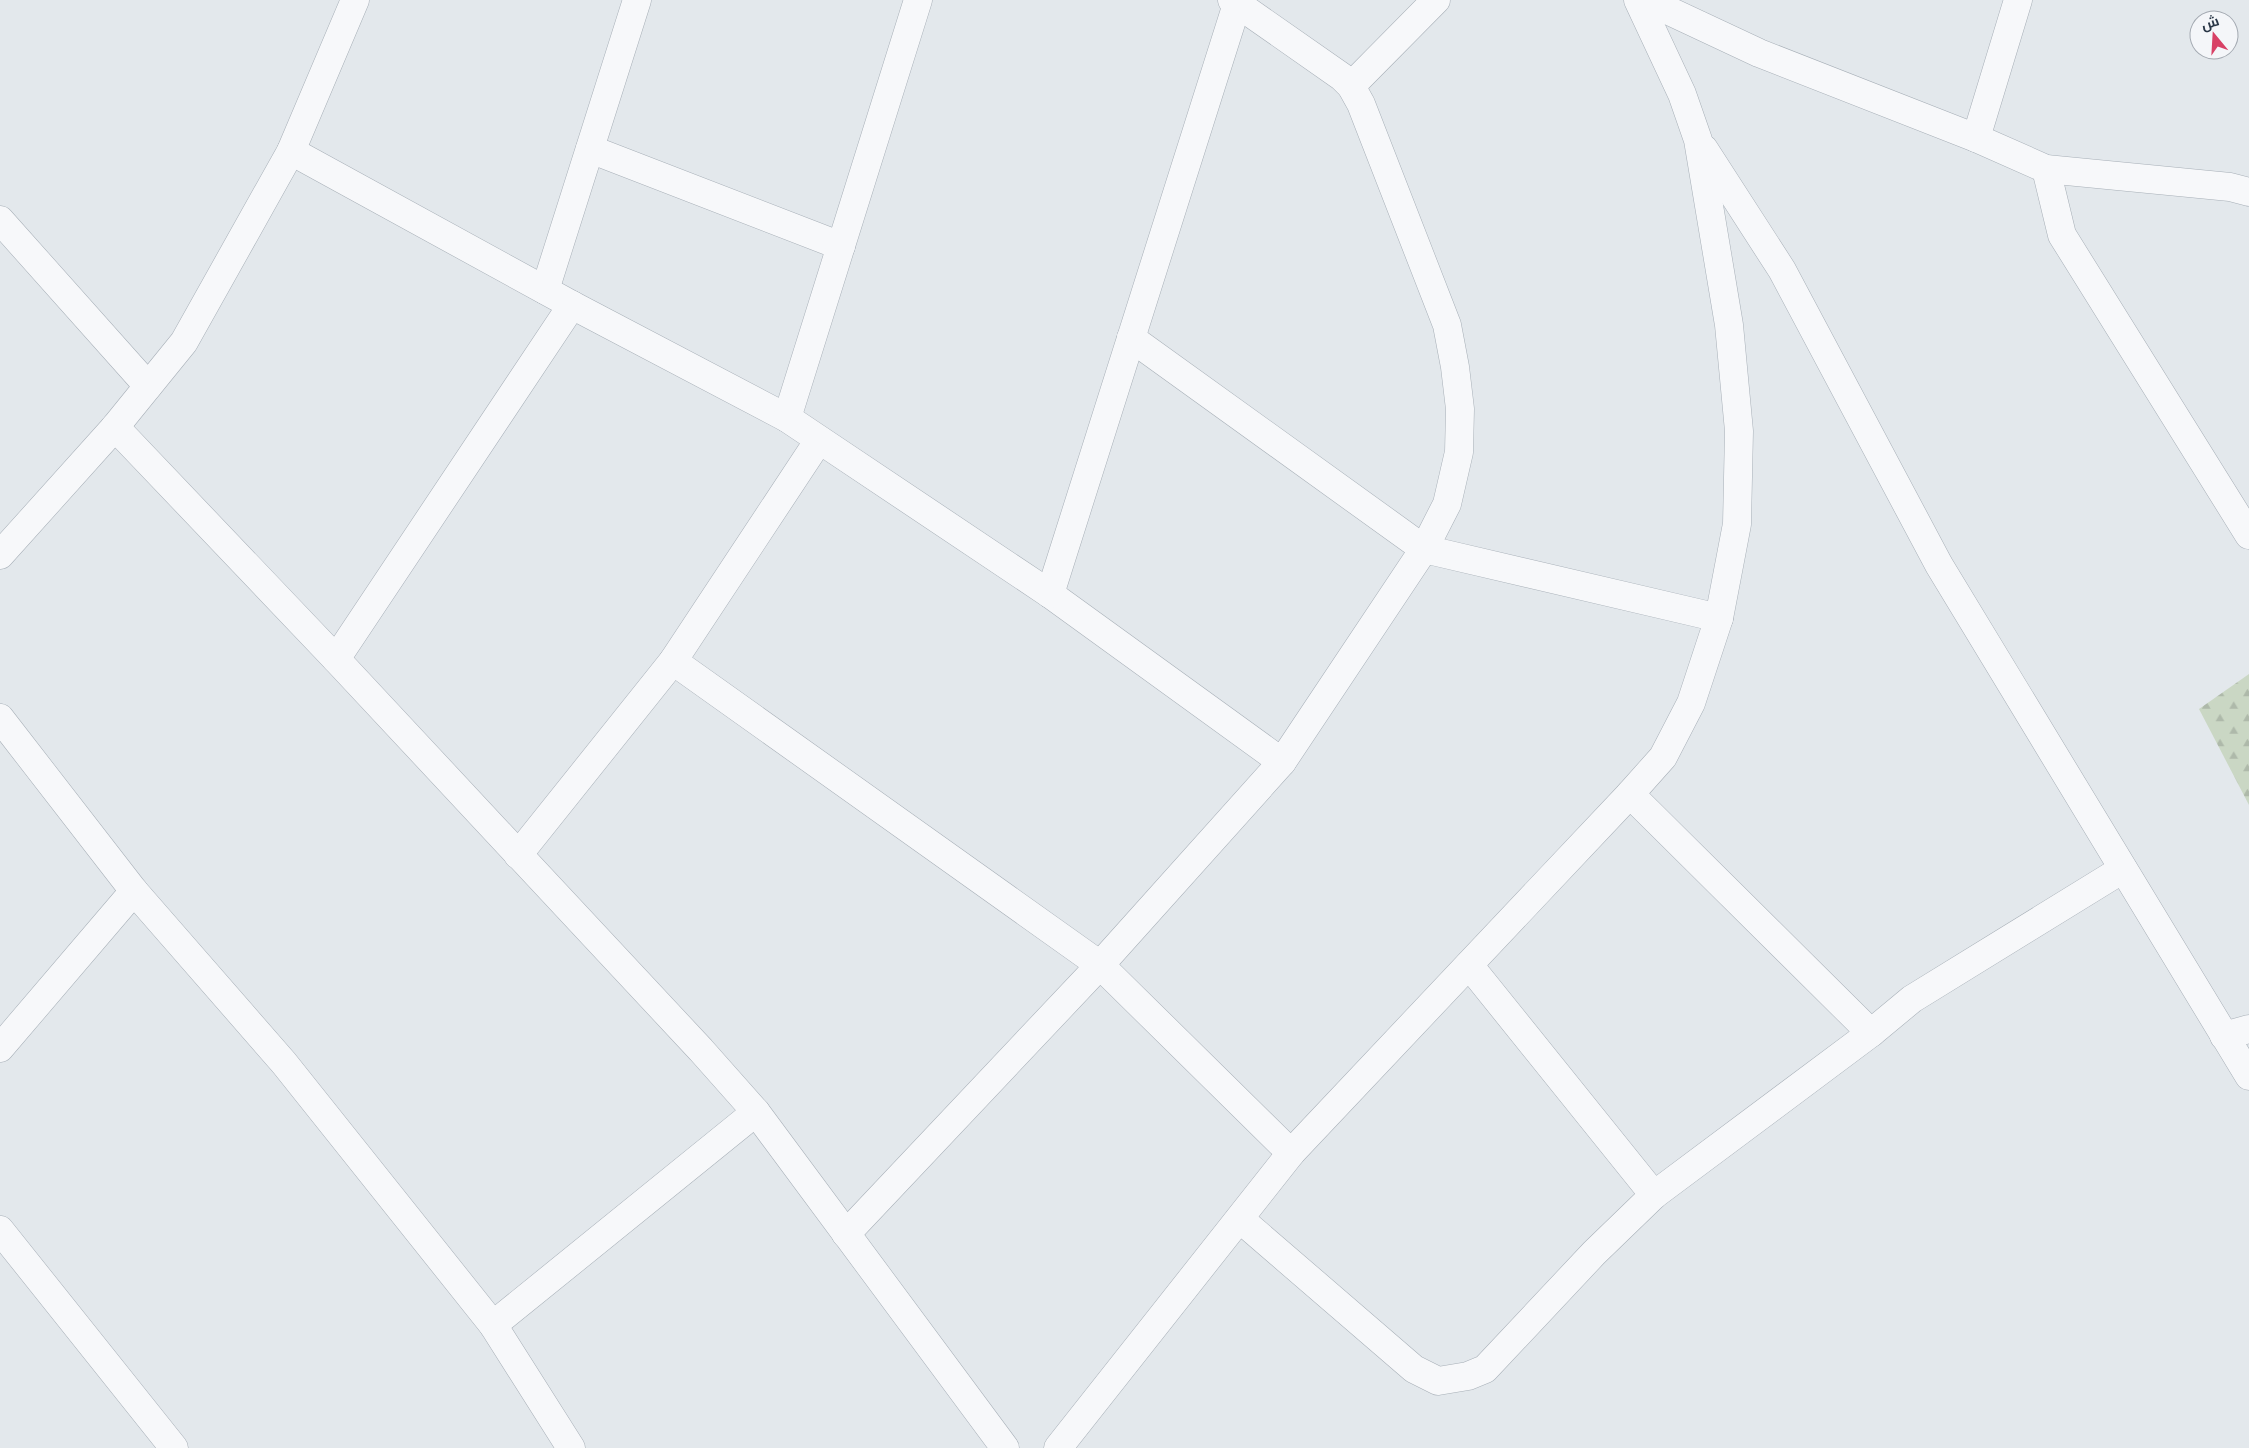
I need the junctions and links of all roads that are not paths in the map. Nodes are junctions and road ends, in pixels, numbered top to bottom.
1 (355, 0) edge
2 (637, 0) edge
3 (918, 0) edge
4 (1436, 0) edge
5 (1638, 0) edge
6 (1646, 0) edge
7 (2018, 0) edge
8 (1235, 2) edge
9 (1352, 86) junction
10 (1976, 138) junction
11 (1698, 140) junction
12 (590, 149) junction
13 (291, 151) junction
14 (2046, 169) junction
15 (2249, 192) edge
16 (0, 220) edge
17 (841, 246) junction
18 (545, 290) junction
19 (572, 305) junction
20 (1131, 338) junction
21 (148, 386) junction
22 (787, 418) junction
23 (115, 427) junction
24 (819, 440) junction
25 (2249, 535) edge
26 (1424, 549) junction
27 (0, 555) edge
28 (1050, 594) junction
29 (1719, 618) junction
30 (336, 660) junction
31 (673, 661) junction
32 (0, 718) edge
33 (1282, 762) junction
34 (1630, 794) junction
35 (518, 855) junction
36 (2124, 869) junction
37 (134, 891) junction
38 (1100, 965) junction
39 (1469, 965) junction
40 (2237, 1032) edge
41 (1871, 1033) junction
42 (0, 1048) edge
43 (2249, 1076) edge
44 (756, 1112) junction
45 (1291, 1153) junction
46 (1654, 1195) junction
47 (1240, 1219) junction
48 (0, 1230) edge
49 (846, 1234) junction
50 (493, 1326) junction
51 (174, 1448) edge
52 (571, 1448) edge
53 (1004, 1448) edge
54 (1058, 1448) edge

1 - 13 street
2 - 12 street
3 - 17 street
4 - 9 street
5 - 11 street
6 - 10 street
7 - 10 street
8 - 9 street
8 - 20 street
9 - 26 street
10 - 14 street
11 - 29 street
11 - 36 street
12 - 17 street
12 - 18 street
13 - 18 street
13 - 21 street
14 - 15 street
14 - 25 street
16 - 21 street
17 - 22 street
18 - 19 street
19 - 22 street
19 - 30 street
20 - 26 street
20 - 28 street
21 - 23 street
22 - 24 street
23 - 27 street
23 - 30 street
24 - 28 street
24 - 31 street
26 - 29 street
26 - 33 street
28 - 33 street
29 - 34 street
30 - 35 street
31 - 35 street
31 - 38 street
32 - 37 street
33 - 38 street
34 - 39 street
34 - 41 street
35 - 44 street
36 - 40 street
36 - 41 street
37 - 42 street
37 - 50 street
38 - 45 street
38 - 49 street
39 - 45 street
39 - 46 street
40 - 43 street
41 - 46 street
44 - 49 street
44 - 50 street
45 - 47 street
46 - 47 street
47 - 54 street
48 - 51 street
49 - 53 street
50 - 52 street

